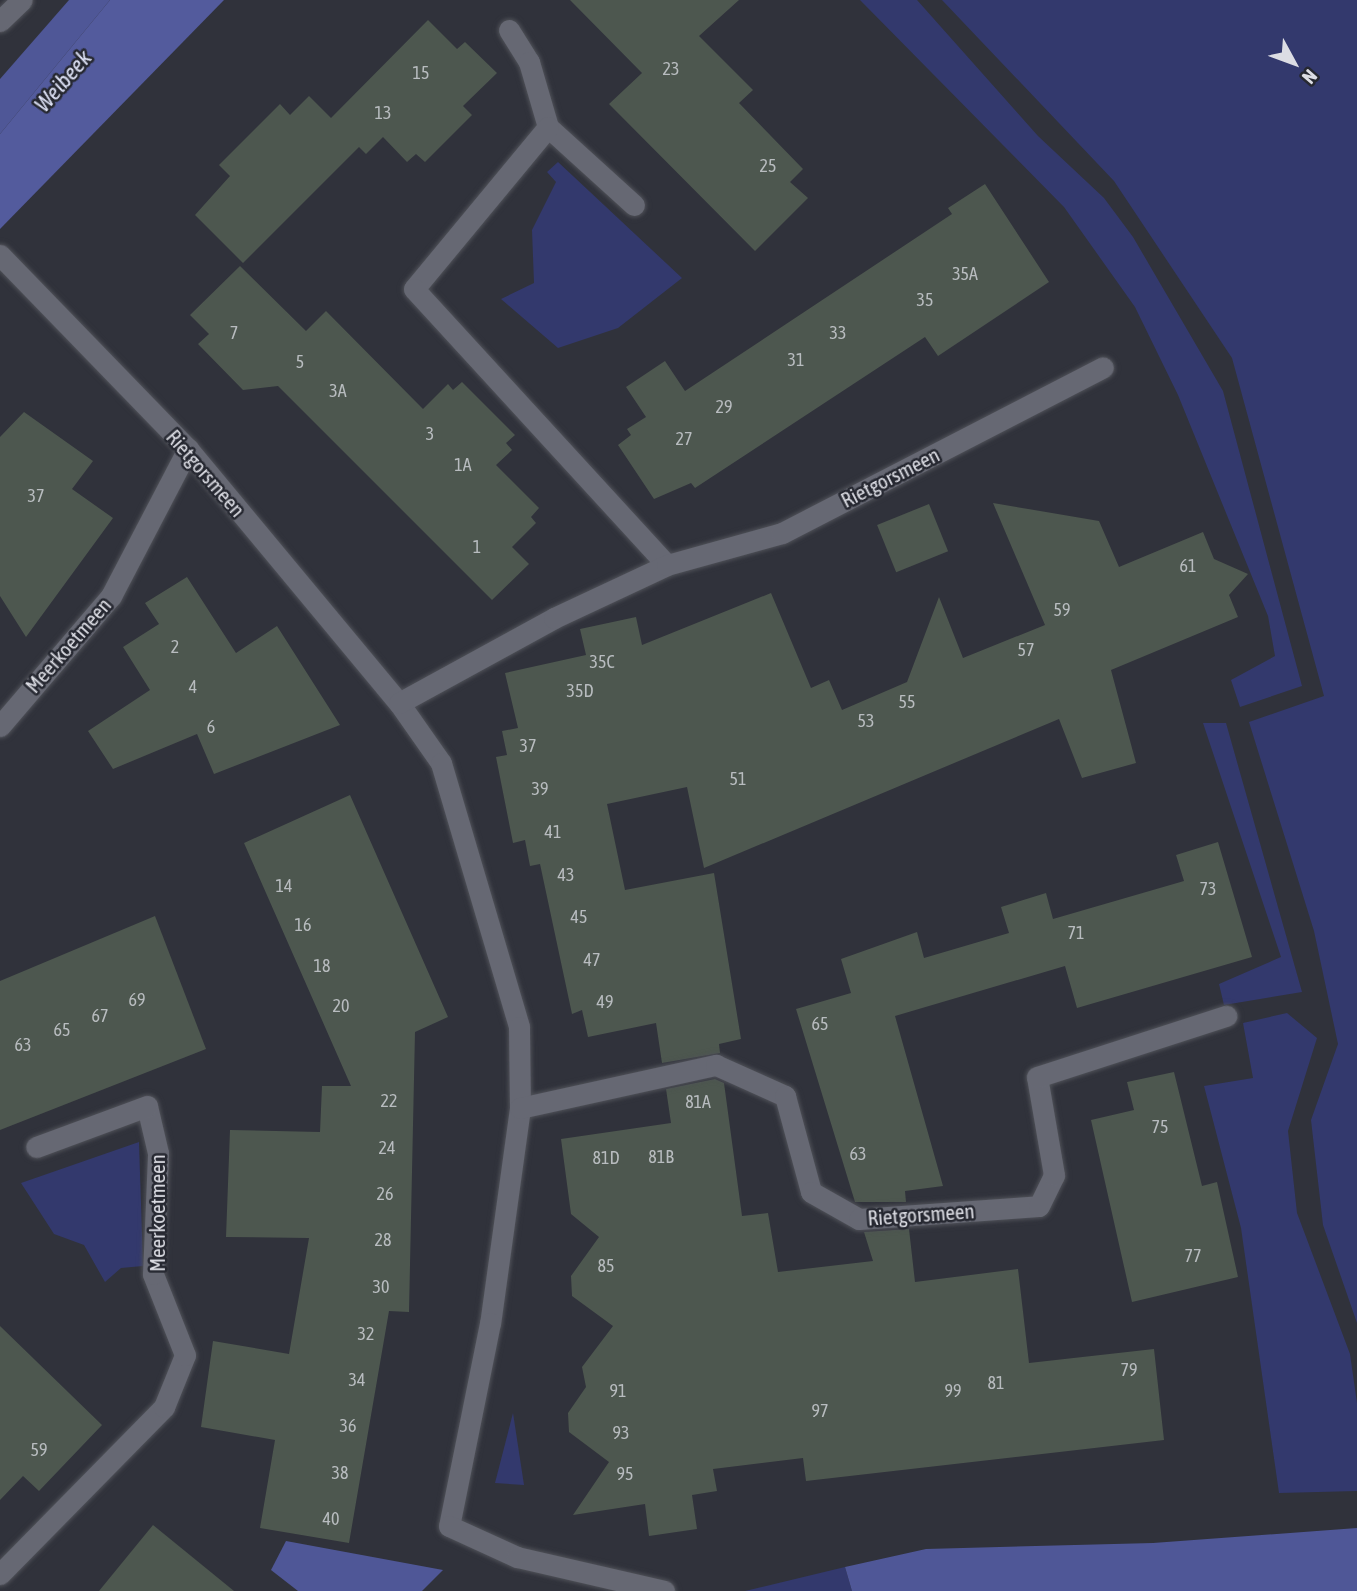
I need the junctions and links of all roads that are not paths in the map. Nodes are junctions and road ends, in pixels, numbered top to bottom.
1 (22, 0) edge
2 (0, 21) edge
3 (509, 30) dead end
4 (548, 127) junction
5 (634, 205) dead end
6 (0, 254) edge
7 (1103, 367) dead end
8 (188, 449) junction
9 (667, 565) junction
10 (399, 703) junction
11 (0, 726) edge
12 (1226, 1016) dead end
13 (520, 1108) junction
14 (36, 1147) dead end
15 (0, 1574) edge
16 (664, 1591) edge

1 - 2 street
3 - 4 street
4 - 5 street
4 - 9 street
6 - 8 street, Rietgorsmeen
7 - 9 street, Rietgorsmeen
8 - 10 street, Rietgorsmeen
8 - 11 street, Meerkoetmeen
9 - 10 street, Rietgorsmeen
10 - 13 street, Rietgorsmeen
12 - 13 street, Rietgorsmeen
13 - 16 street, Rietgorsmeen
14 - 15 street, Meerkoetmeen

